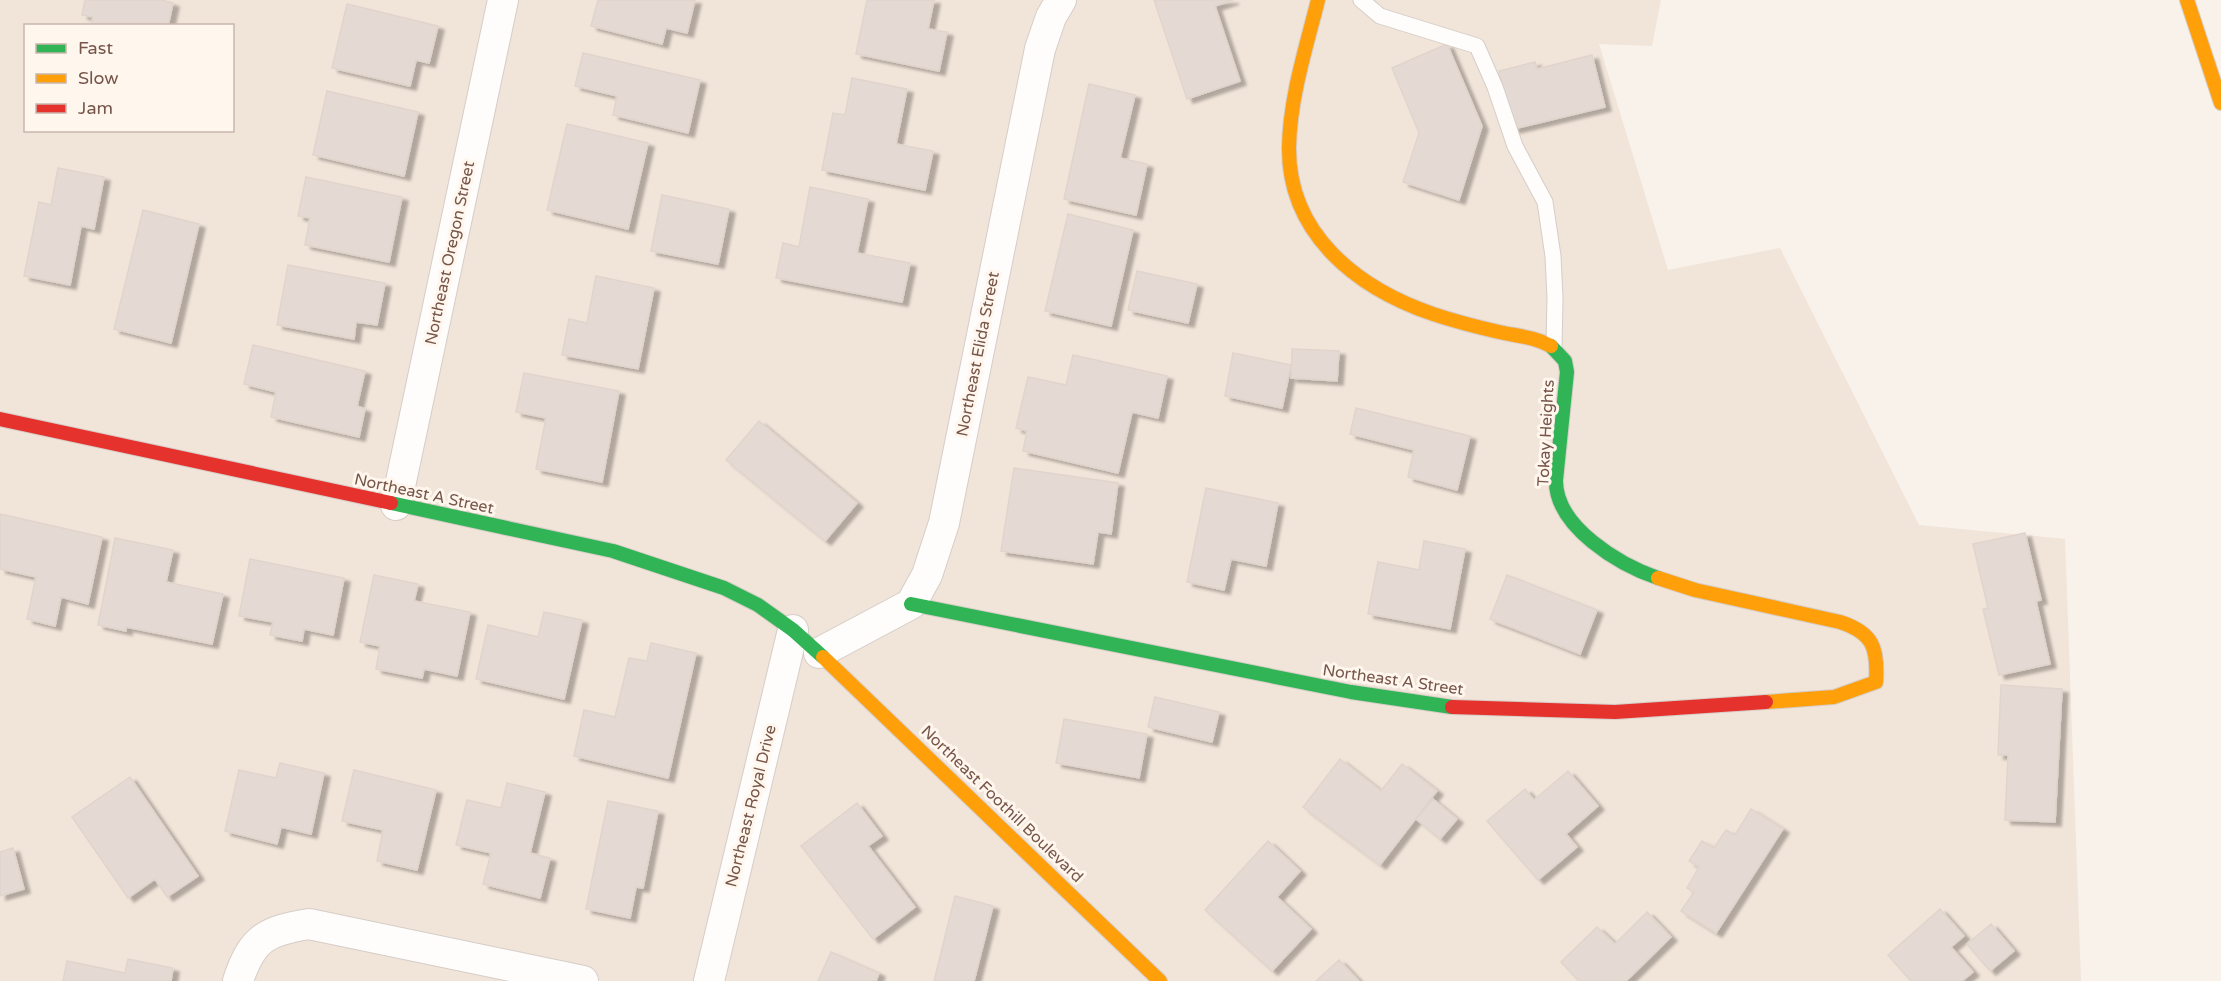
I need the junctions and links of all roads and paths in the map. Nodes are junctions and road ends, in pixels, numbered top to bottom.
1 (503, 0) edge
2 (1061, 0) edge
3 (1317, 0) edge
4 (1361, 0) edge
5 (2187, 0) edge
6 (2221, 103) edge
7 (1554, 347) junction
8 (0, 419) edge
9 (396, 505) junction
10 (911, 604) junction
11 (793, 630) junction
12 (819, 653) junction
13 (1876, 682) joint
14 (238, 981) edge
15 (583, 981) edge
16 (709, 981) edge
17 (1160, 981) edge

1 - 9 street, Northeast Oregon Street
2 - 10 street, Northeast Elida Street
3 - 7 main road
4 - 7 lane
5 - 6 main road
7 - 13 main road, Tokay Heights
8 - 9 main road, Northeast A Street
9 - 11 main road, Northeast A Street
10 - 12 street
10 - 13 main road, Northeast A Street
11 - 12 main road, Northeast A Street
11 - 16 street, Northeast Royal Drive
12 - 17 main road, Northeast Foothill Boulevard
14 - 15 street

